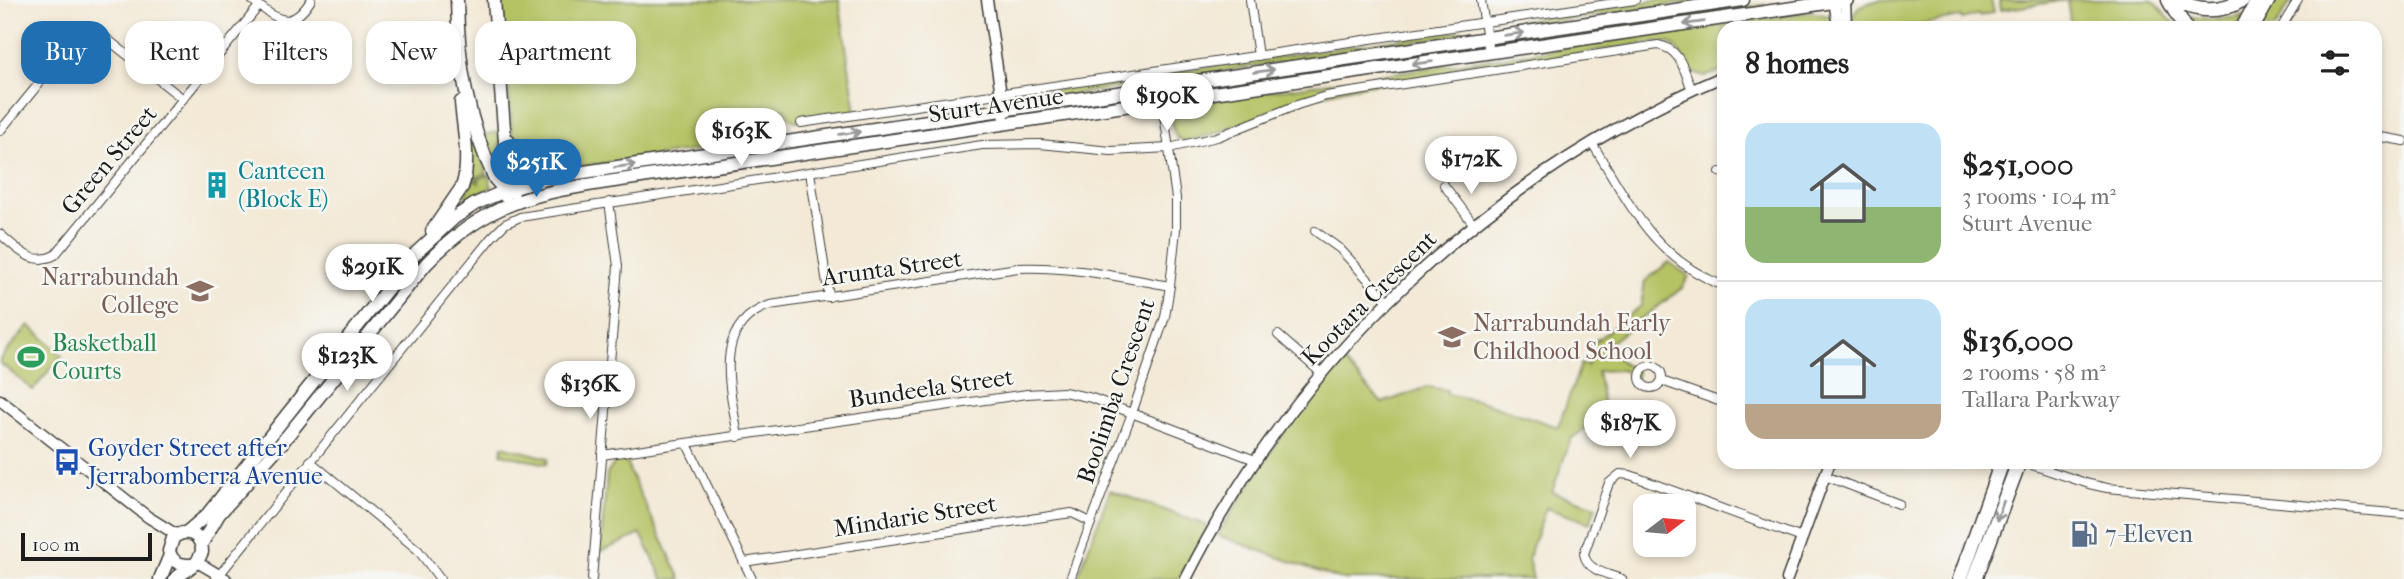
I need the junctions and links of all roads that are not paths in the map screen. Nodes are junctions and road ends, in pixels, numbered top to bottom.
1 (311, 0) edge
2 (457, 0) edge
3 (494, 0) edge
4 (987, 0) edge
5 (1250, 0) edge
6 (1481, 0) edge
7 (1635, 0) edge
8 (1743, 0) edge
9 (1841, 0) edge
10 (2169, 0) edge
11 (2175, 0) edge
12 (2242, 0) edge
13 (2258, 0) edge
14 (2269, 0) edge
15 (2298, 0) edge
16 (256, 3) edge
17 (457, 21) edge
18 (1843, 21) edge
19 (2181, 21) edge
20 (2247, 21) edge
21 (2257, 21) edge
22 (2285, 21) edge
23 (1485, 22) junction
24 (1487, 38) junction
25 (1489, 53) junction
26 (1258, 56) junction
27 (461, 70) edge
28 (1717, 79) edge
29 (460, 84) edge
30 (1160, 86) junction
31 (1692, 90) junction
32 (1001, 94) junction
33 (184, 99) junction
34 (1162, 102) junction
35 (1003, 110) junction
36 (502, 122) junction
37 (801, 123) dead end
38 (1005, 125) junction
39 (476, 129) junction
40 (0, 131) edge
41 (2382, 137) edge
42 (2404, 141) edge
43 (1592, 143) junction
44 (1169, 148) junction
45 (810, 172) junction
46 (558, 176) junction
47 (614, 181) junction
48 (1444, 185) dead end
49 (507, 190) junction
50 (609, 202) junction
51 (499, 208) junction
52 (1475, 225) junction
53 (1315, 230) dead end
54 (0, 234) edge
55 (418, 251) junction
56 (1717, 283) edge
57 (1170, 286) junction
58 (829, 297) junction
59 (1388, 301) junction
60 (368, 334) junction
61 (352, 335) junction
62 (1278, 335) dead end
63 (1321, 373) junction
64 (1662, 381) dead end
65 (0, 400) edge
66 (1717, 401) edge
67 (1132, 413) junction
68 (738, 437) junction
69 (687, 444) junction
70 (602, 455) junction
71 (1255, 460) junction
72 (310, 461) junction
73 (1828, 469) edge
74 (1999, 469) edge
75 (2018, 469) edge
76 (2054, 469) edge
77 (1825, 476) junction
78 (1899, 504) dead end
79 (2404, 514) edge
80 (1091, 522) junction
81 (1802, 538) junction
82 (176, 541) junction
83 (198, 555) junction
84 (744, 562) junction
85 (221, 577) edge
86 (1188, 578) edge
87 (160, 579) edge
88 (175, 579) edge
89 (440, 579) edge
90 (593, 579) edge
91 (752, 579) edge
92 (1070, 579) edge
93 (1622, 579) edge
94 (1787, 579) edge
95 (1960, 579) edge
96 (1977, 579) edge

1 - 16 street
2 - 17 main road
3 - 36 main road
4 - 32 street
5 - 26 street
6 - 23 street
7 - 23 street, Sturt Avenue
24 -> 8 main road, Sturt Avenue
9 - 18 street
9 -> 25 main road, Sturt Avenue
10 - 19 highway
11 - 12 highway
13 - 20 highway
14 - 21 main road
15 - 22 street
16 - 33 street, Green Street
23 - 24 street
23 - 26 street, Sturt Avenue
24 - 25 street
30 -> 24 main road, Sturt Avenue
25 -> 34 main road, Sturt Avenue
26 - 32 street, Sturt Avenue
27 - 39 main road
28 - 31 street, Kootara Crescent
29 - 55 main road
30 - 34 street, Boolimba Crescent
30 - 35 main road, Sturt Avenue
31 - 43 street, Kootara Crescent
31 - 44 street, Sturt Avenue
32 - 35 street
32 - 37 street, Sturt Avenue
33 - 40 street
33 - 54 street, Green Street
34 - 38 main road, Sturt Avenue
34 - 44 street, Boolimba Crescent
35 - 38 street
46 -> 35 main road, Sturt Avenue
36 - 39 main road
36 - 46 main road
36 - 49 main road
38 - 47 main road, Sturt Avenue
39 - 49 main road
41 - 42 street
43 - 52 street, Kootara Crescent
43 - 56 street
44 - 45 street, Sturt Avenue
44 - 57 street, Boolimba Crescent
45 - 50 street, Sturt Avenue
45 - 58 street
46 - 49 main road, Sturt Avenue
47 - 49 main road
47 - 51 main road, Sturt Avenue
48 - 52 street
49 - 51 main road
49 - 55 main road, Sturt Avenue
50 - 70 street
50 - 72 street, Sturt Avenue
51 - 60 main road, Sturt Avenue
52 - 59 street, Kootara Crescent
53 - 59 street
55 - 61 main road
57 - 58 street, Arunta Street
57 - 67 street, Boolimba Crescent
58 - 68 street, Arunta Street
59 - 63 street, Kootara Crescent
60 - 61 main road
60 - 83 main road, Sturt Avenue
61 - 82 main road
62 - 63 street
63 - 71 street, Kootara Crescent
64 - 66 street
65 - 82 street
67 - 68 street, Bundeela Street
67 - 71 street, Bundeela Street
67 - 80 street, Boolimba Crescent
68 - 69 street, Bundeela Street
69 - 70 street, Bundeela Street
69 - 84 street
70 - 90 street
71 - 86 street, Kootara Crescent
72 - 85 street
72 - 89 street
73 - 77 street
74 - 95 highway
75 -> 96 highway
76 - 79 street
77 - 78 street
77 - 81 street
80 - 84 street, Mindarie Street
80 - 92 street, Boolimba Crescent
81 - 93 street
81 - 94 street
82 - 83 main road
82 - 83 main road
82 - 87 main road
83 - 85 street
83 - 88 main road, Sturt Avenue
84 - 91 street

